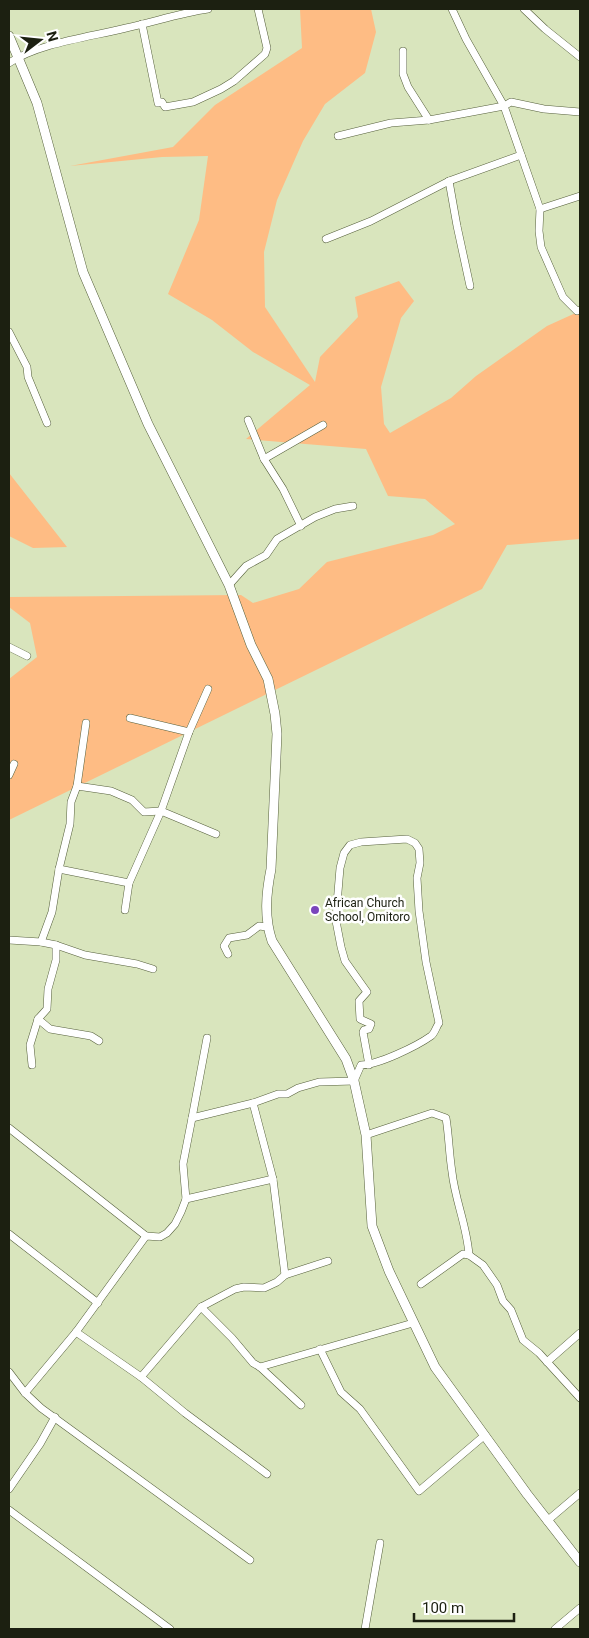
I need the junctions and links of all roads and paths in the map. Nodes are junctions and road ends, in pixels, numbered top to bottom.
1 (208, 9) edge
2 (258, 9) edge
3 (452, 9) edge
4 (524, 9) edge
5 (142, 24) junction
6 (9, 36) edge
7 (403, 51) dead end
8 (18, 57) junction
9 (580, 57) edge
10 (9, 63) edge
11 (504, 106) junction
12 (580, 112) edge
13 (429, 120) junction
14 (338, 136) dead end
15 (521, 155) junction
16 (449, 181) junction
17 (580, 196) edge
18 (540, 209) junction
19 (326, 239) dead end
20 (470, 286) dead end
21 (580, 310) edge
22 (9, 332) edge
23 (248, 420) dead end
24 (47, 423) dead end
25 (324, 425) dead end
26 (264, 459) junction
27 (353, 506) dead end
28 (301, 526) junction
29 (229, 585) junction
30 (9, 647) edge
31 (27, 656) dead end
32 (208, 689) dead end
33 (130, 718) dead end
34 (86, 724) dead end
35 (189, 732) junction
36 (14, 764) dead end
37 (9, 775) edge
38 (77, 786) junction
39 (161, 811) junction
40 (216, 834) dead end
41 (59, 869) junction
42 (129, 883) junction
43 (124, 910) dead end
44 (267, 927) junction
45 (9, 940) edge
46 (41, 942) junction
47 (56, 945) junction
48 (228, 954) dead end
49 (153, 969) dead end
50 (38, 1019) junction
51 (207, 1038) dead end
52 (99, 1041) dead end
53 (32, 1065) dead end
54 (369, 1065) junction
55 (354, 1080) junction
56 (253, 1104) junction
57 (192, 1118) junction
58 (9, 1128) edge
59 (366, 1135) junction
60 (272, 1179) junction
61 (186, 1199) junction
62 (9, 1234) edge
63 (146, 1236) junction
64 (469, 1255) junction
65 (328, 1261) dead end
66 (285, 1275) junction
67 (421, 1284) dead end
68 (98, 1303) junction
69 (201, 1307) junction
70 (412, 1323) junction
71 (76, 1332) junction
72 (580, 1333) edge
73 (320, 1349) junction
74 (547, 1362) junction
75 (260, 1367) junction
76 (9, 1372) edge
77 (141, 1377) junction
78 (25, 1392) junction
79 (580, 1398) edge
80 (301, 1405) dead end
81 (55, 1417) junction
82 (485, 1435) junction
83 (267, 1474) dead end
84 (9, 1489) edge
85 (580, 1493) edge
86 (9, 1510) edge
87 (547, 1521) junction
88 (380, 1543) dead end
89 (250, 1560) dead end
90 (580, 1562) edge
91 (580, 1608) edge
92 (170, 1629) edge
93 (365, 1629) edge
94 (555, 1629) edge

1 - 5 street
2 - 5 street
3 - 11 street
4 - 9 street
5 - 8 street
6 - 8 main road
7 - 13 street
8 - 10 street
8 - 29 main road
11 - 12 street
11 - 13 street
11 - 15 street
13 - 14 street
15 - 16 street
15 - 18 street
16 - 19 street
16 - 20 street
17 - 18 street
18 - 21 street
22 - 24 street
23 - 26 street
25 - 26 street
26 - 28 street
27 - 28 street
28 - 29 street
29 - 44 main road
30 - 31 street
32 - 35 street
33 - 35 street
34 - 38 street
35 - 39 street
36 - 37 street
38 - 39 street
38 - 41 street
39 - 40 street
39 - 42 street
41 - 42 street
41 - 46 street
42 - 43 street
44 - 48 street
44 - 55 main road
45 - 46 street
46 - 47 street
47 - 49 street
47 - 50 street
50 - 52 street
50 - 53 street
51 - 57 street
54 - 54 street
54 - 55 street
55 - 56 street
55 - 59 main road
56 - 57 street
56 - 60 street
57 - 61 street
58 - 63 street
59 - 64 street
59 - 70 main road
60 - 61 street
60 - 66 street
61 - 63 street
62 - 68 street
63 - 68 street
64 - 67 street
64 - 74 street
65 - 66 street
66 - 69 street
68 - 71 street
69 - 75 street
69 - 77 street
70 - 73 street
70 - 82 main road
71 - 77 street
71 - 78 street
72 - 74 street
73 - 75 street
73 - 82 street
74 - 79 street
75 - 80 street
76 - 78 street
77 - 83 street
78 - 81 street
81 - 84 street
81 - 89 street
82 - 87 main road
85 - 87 street
86 - 92 street
87 - 90 main road
88 - 93 street
91 - 94 street

